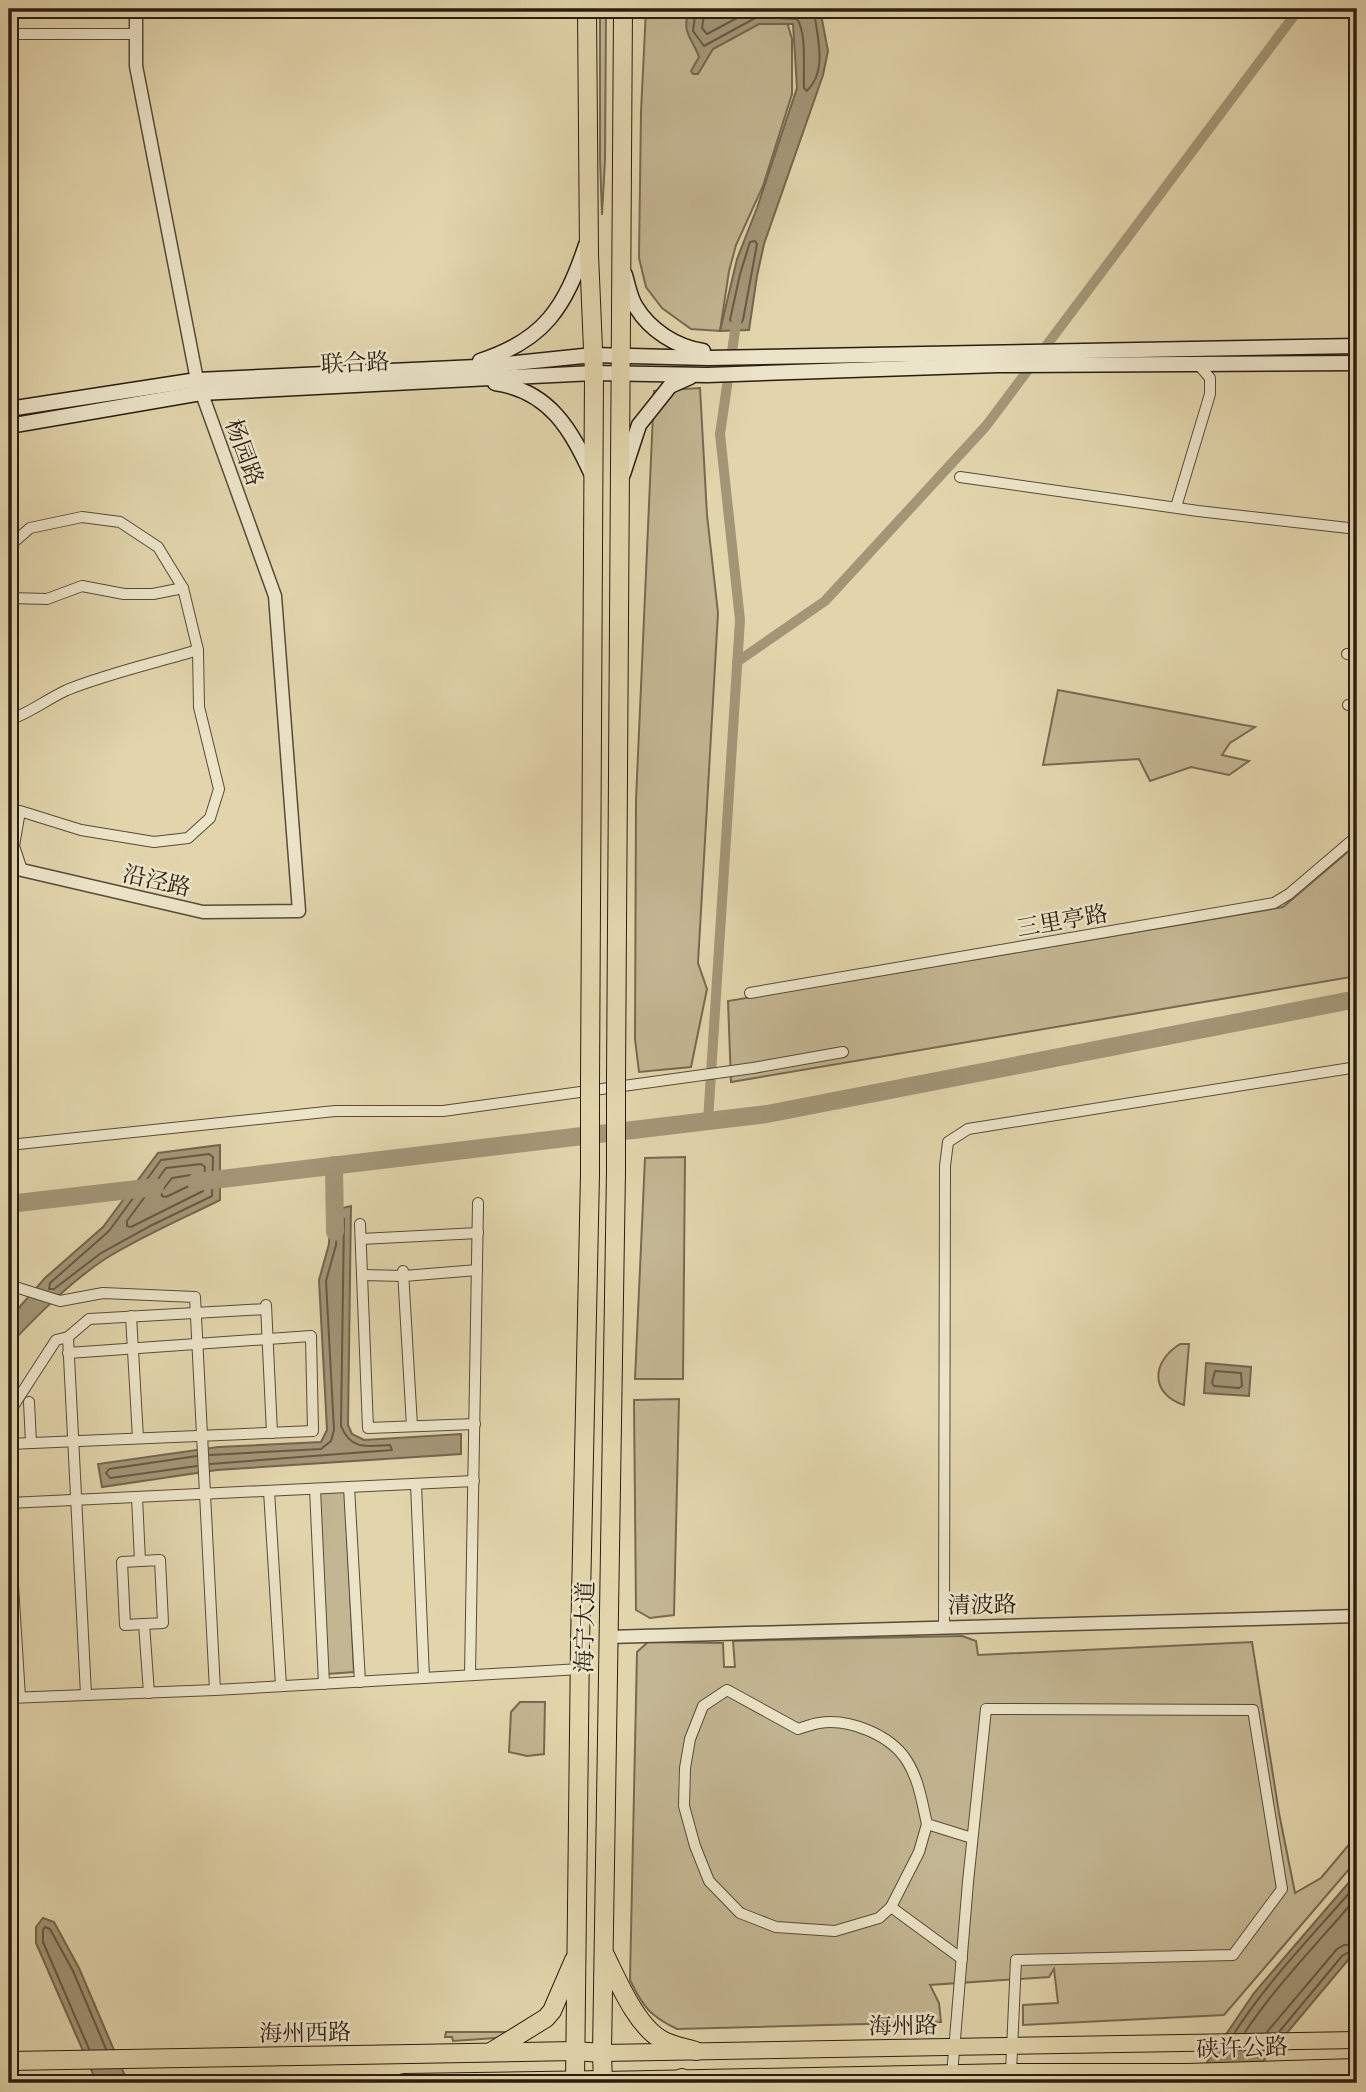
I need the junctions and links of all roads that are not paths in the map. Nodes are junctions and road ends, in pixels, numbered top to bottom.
1 (136, 9) edge
2 (587, 9) edge
3 (623, 9) edge
4 (9, 34) edge
5 (136, 34) junction
6 (590, 234) junction
7 (622, 268) junction
8 (1357, 346) edge
9 (1192, 349) junction
10 (622, 355) junction
11 (709, 355) junction
12 (1060, 357) junction
13 (1007, 358) junction
14 (1357, 363) edge
15 (593, 364) junction
16 (1197, 364) junction
17 (463, 373) junction
18 (621, 374) junction
19 (700, 375) junction
20 (199, 387) junction
21 (9, 409) edge
22 (9, 426) edge
23 (593, 477) junction
24 (960, 477) dead end
25 (621, 482) junction
26 (1175, 508) junction
27 (1357, 529) edge
28 (9, 540) edge
29 (183, 588) junction
30 (9, 598) edge
31 (198, 650) junction
32 (9, 720) edge
33 (1357, 836) edge
34 (9, 867) edge
35 (22, 870) junction
36 (299, 911) joint
37 (750, 993) dead end
38 (843, 1052) dead end
39 (1357, 1067) edge
40 (9, 1144) edge
41 (478, 1203) dead end
42 (360, 1224) dead end
43 (478, 1233) junction
44 (361, 1239) junction
45 (477, 1270) junction
46 (404, 1273) junction
47 (362, 1275) junction
48 (9, 1285) edge
49 (195, 1312) junction
50 (131, 1316) junction
51 (68, 1337) junction
52 (267, 1339) junction
53 (197, 1344) junction
54 (133, 1348) junction
55 (68, 1353) junction
56 (29, 1402) dead end
57 (9, 1417) edge
58 (475, 1424) junction
59 (412, 1426) junction
60 (272, 1433) junction
61 (202, 1436) junction
62 (138, 1438) junction
63 (73, 1441) junction
64 (31, 1443) junction
65 (9, 1444) edge
66 (474, 1481) junction
67 (416, 1484) junction
68 (349, 1487) junction
69 (205, 1489) junction
70 (315, 1489) junction
71 (270, 1491) junction
72 (137, 1497) junction
73 (76, 1500) junction
74 (9, 1503) edge
75 (9, 1522) edge
76 (140, 1561) junction
77 (1357, 1616) edge
78 (144, 1624) junction
79 (944, 1626) junction
80 (608, 1637) junction
81 (580, 1669) junction
82 (470, 1675) junction
83 (424, 1678) junction
84 (360, 1682) junction
85 (324, 1684) junction
86 (281, 1686) junction
87 (215, 1690) junction
88 (149, 1693) junction
89 (86, 1695) junction
90 (14, 1698) edge
91 (926, 1824) junction
92 (972, 1838) junction
93 (891, 1907) junction
94 (578, 1951) junction
95 (603, 1952) junction
96 (962, 1959) junction
97 (1357, 2040) edge
98 (1206, 2042) joint
99 (1013, 2046) junction
100 (954, 2047) junction
101 (575, 2051) junction
102 (696, 2051) junction
103 (602, 2053) junction
104 (488, 2054) junction
105 (9, 2061) edge
106 (1357, 2067) edge
107 (1011, 2072) junction
108 (952, 2075) junction
109 (677, 2080) edge
110 (575, 2082) edge
111 (603, 2082) edge
112 (404, 2083) edge
113 (488, 2083) edge

1 - 5 street, 杨园路
2 - 6 highway, 海宁大道
3 - 7 highway, 海宁大道
4 - 5 street
5 - 20 street, 杨园路
6 - 15 highway, 海宁大道
6 - 17 main road
7 - 10 highway, 海宁大道
7 - 11 main road
8 - 9 main road
9 - 12 main road
9 - 16 street
10 - 11 main road
10 - 15 main road
10 - 18 highway, 海宁大道
11 - 13 main road
12 - 13 main road
12 - 16 main road
13 - 19 main road
14 - 16 main road
15 - 17 main road
15 - 18 main road
15 - 23 highway, 海宁大道
16 - 26 street
17 - 20 main road
17 - 23 main road
18 - 19 main road
18 - 25 highway, 海宁大道
19 - 25 main road
20 - 21 main road
20 - 22 main road
20 - 36 street, 杨园路
23 - 81 highway, 海宁大道, bridge
24 - 26 street
25 - 80 highway, 海宁大道, bridge
26 - 27 street
28 - 29 street
29 - 30 street
29 - 31 street
31 - 32 street
31 - 35 street
33 - 37 street, 三里亭路
34 - 35 street, 沿泾路
35 - 36 street, 沿泾路
38 - 40 street
39 - 79 street
41 - 43 street
42 - 44 street
43 - 44 street
43 - 45 street
44 - 47 street
45 - 46 street
45 - 58 street
46 - 47 street
46 - 59 street
47 - 59 street
48 - 49 street
49 - 50 street
49 - 52 street
49 - 53 street
50 - 51 street
50 - 54 street
51 - 55 street
51 - 57 street
52 - 53 street
52 - 60 street
52 - 60 street
53 - 54 street
53 - 61 street
54 - 55 street
54 - 62 street
55 - 63 street
56 - 64 street
58 - 59 street
58 - 66 street
60 - 61 street
61 - 62 street
61 - 69 street
62 - 63 street
63 - 64 street
63 - 73 street
64 - 65 street
66 - 67 street
66 - 82 street
67 - 68 street
67 - 83 street
68 - 70 street
68 - 84 street
69 - 71 street
69 - 72 street
69 - 87 street
70 - 71 street
70 - 85 street
71 - 86 street
72 - 73 street
72 - 76 street
73 - 74 street
73 - 89 street
75 - 90 street
76 - 78 street
76 - 78 street
77 - 79 street, 清波路
78 - 88 street
79 - 80 street, 清波路
80 - 95 highway, 海宁大道
81 - 82 street
81 - 94 highway, 海宁大道
82 - 83 street
83 - 84 street
84 - 85 street
85 - 86 street
86 - 87 street
87 - 88 street
88 - 89 street
89 - 90 street
91 - 92 street
91 - 93 street
91 - 93 street
92 - 96 street
92 - 99 street
93 - 96 street
94 - 101 highway, 海宁大道
94 - 104 highway
95 - 102 highway
95 - 103 highway, 海宁大道
96 - 100 street
97 - 98 main road, 硖许公路
98 - 99 main road, 海州路
99 - 100 main road, 海州路
99 - 107 street
100 - 102 main road, 海州路
100 - 108 street
101 - 103 highway, 海州西路
101 - 104 highway, 海州西路
101 - 110 highway, 海宁大道
102 - 103 main road, 海州路
103 - 111 highway, 海宁大道
104 - 105 highway, 海州西路
106 - 107 main road, 硖许公路
107 - 108 main road
108 - 109 main road
109 - 111 main road
110 - 111 highway
110 - 113 highway
112 - 113 highway

